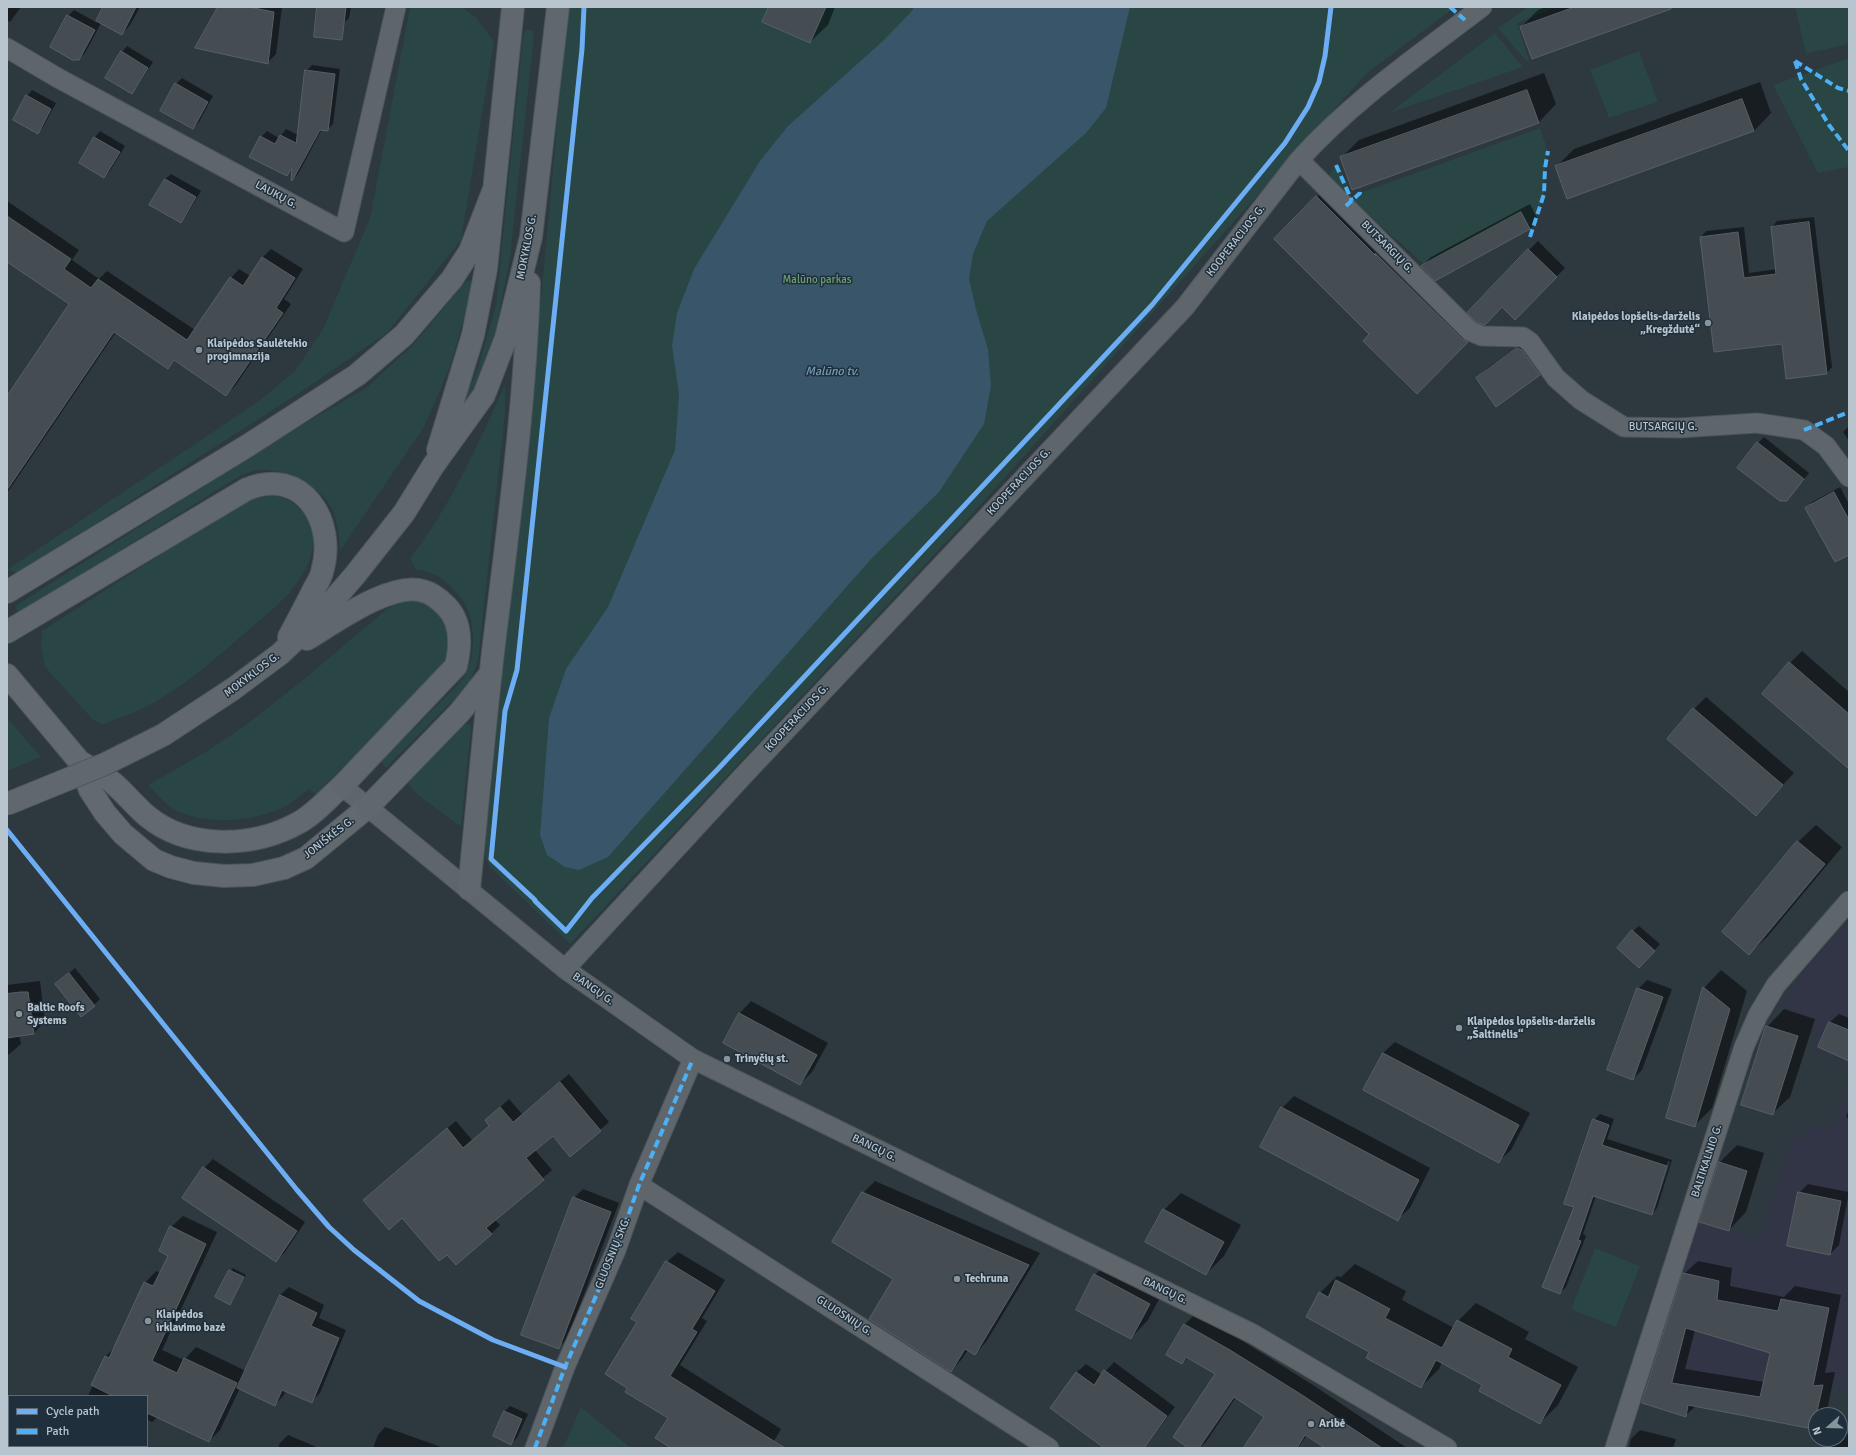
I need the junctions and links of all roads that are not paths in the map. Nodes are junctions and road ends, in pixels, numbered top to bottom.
1 (396, 7) edge
2 (513, 7) edge
3 (558, 7) edge
4 (1482, 7) edge
5 (7, 48) edge
6 (1299, 160) junction
7 (494, 188) junction
8 (531, 237) junction
9 (433, 466) junction
10 (1849, 477) edge
11 (7, 592) edge
12 (7, 632) edge
13 (280, 654) junction
14 (491, 673) junction
15 (7, 675) edge
16 (78, 761) junction
17 (342, 786) junction
18 (7, 804) edge
19 (368, 807) junction
20 (469, 889) junction
21 (1849, 901) edge
22 (565, 968) junction
23 (693, 1059) junction
24 (639, 1185) junction
25 (535, 1448) edge
26 (1049, 1448) edge
27 (1447, 1448) edge
28 (1615, 1448) edge

1 - 5 street, LAUKŲ G.
2 - 7 main road, MOKYKLOS G.
3 - 8 main road, MOKYKLOS G.
4 - 6 street, KOOPERACIJOS G.
6 - 10 street, BUTSARGIŲ G.
6 - 22 street, KOOPERACIJOS G.
7 - 9 main road, MOKYKLOS G.
7 - 11 main road
8 - 9 main road, MOKYKLOS G.
8 - 14 main road
9 - 13 main road, MOKYKLOS G.
12 - 13 main road
13 - 17 main road
13 - 18 main road, MOKYKLOS G., bridge
14 - 19 main road
14 - 20 main road
15 - 16 main road, JONIŠKĖS G.
16 - 17 main road, JONIŠKĖS G.
16 - 19 main road, JONIŠKĖS G.
17 - 19 street, BANGŲ G.
19 - 20 street, BANGŲ G.
20 - 22 street, BANGŲ G.
21 - 28 street, BALTIKALNIO G.
22 - 23 street, BANGŲ G.
23 - 24 street, GLUOSNIŲ SKG.
23 - 27 street, BANGŲ G.
24 - 25 street, GLUOSNIŲ SKG.
24 - 26 street, GLUOSNIŲ G.

